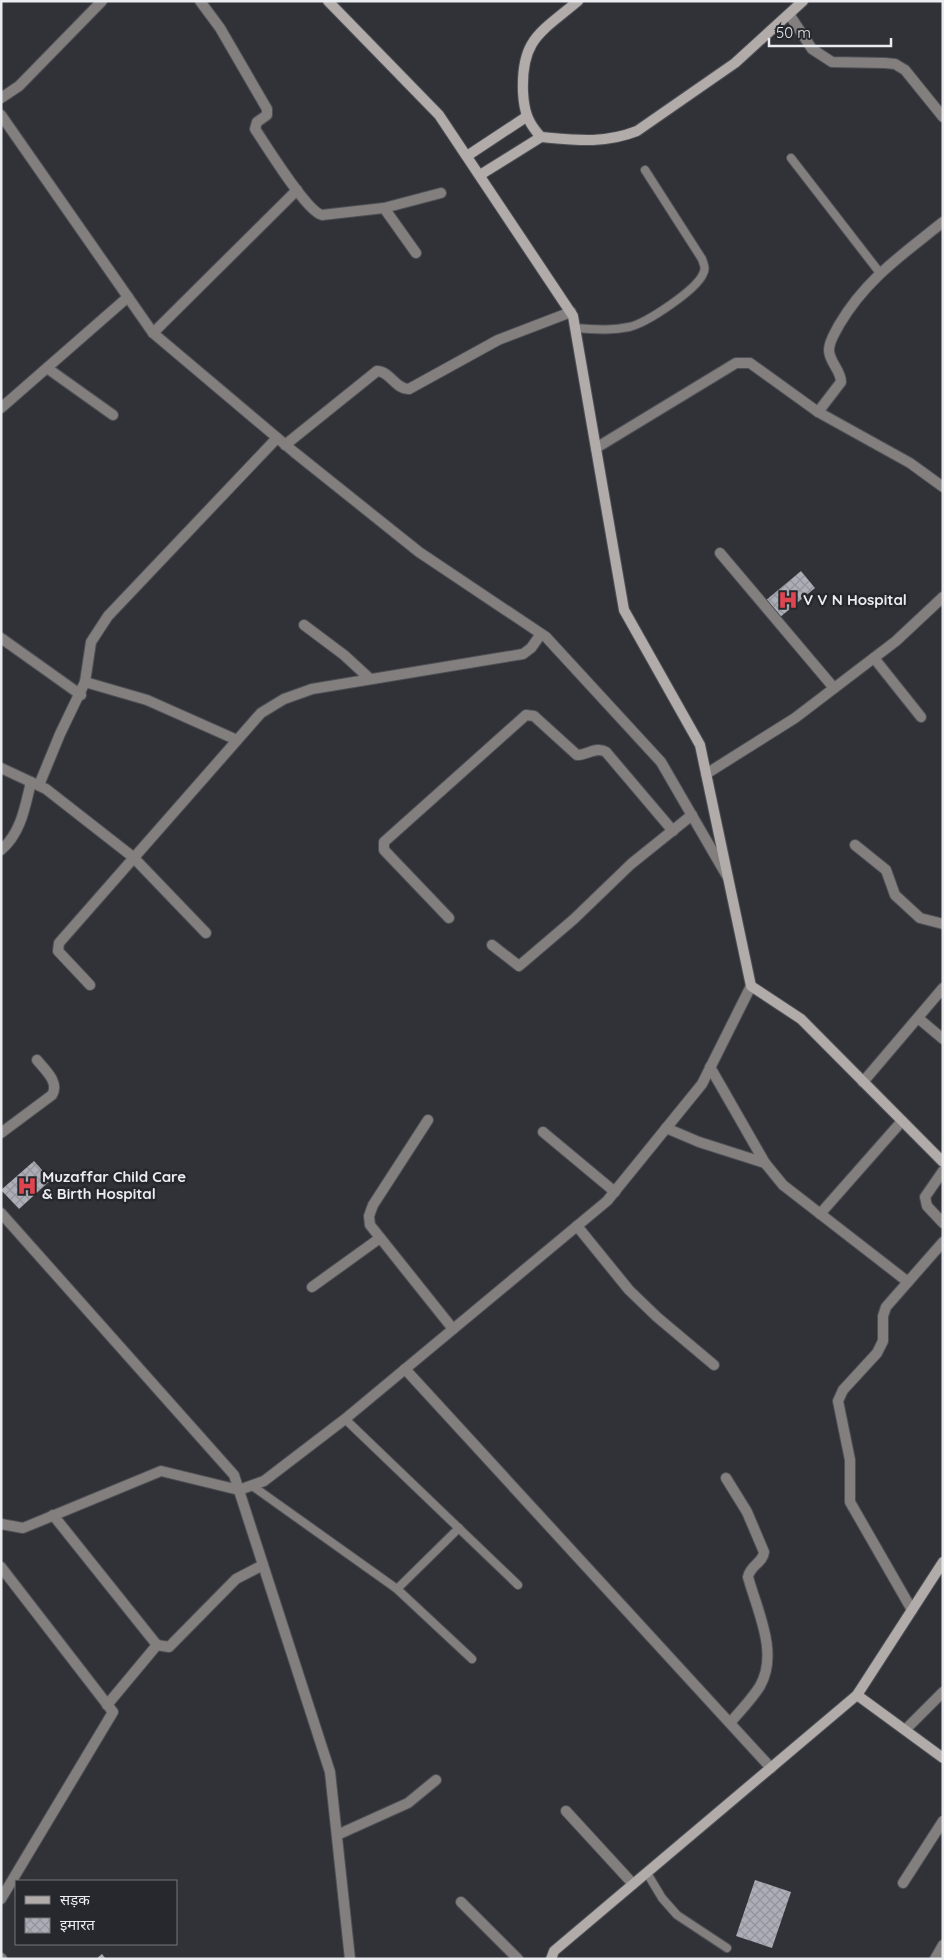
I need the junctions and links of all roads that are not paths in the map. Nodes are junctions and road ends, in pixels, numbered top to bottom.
1 (102, 1) edge
2 (200, 1) edge
3 (328, 1) edge
4 (578, 1) edge
5 (803, 1) edge
6 (789, 14) junction
7 (1, 98) edge
8 (1, 115) edge
9 (526, 117) junction
10 (943, 117) edge
11 (541, 138) junction
12 (467, 156) junction
13 (791, 158) dead end
14 (646, 170) dead end
15 (480, 175) junction
16 (297, 190) junction
17 (440, 193) dead end
18 (384, 208) junction
19 (943, 222) edge
20 (416, 253) dead end
21 (880, 273) junction
22 (128, 297) junction
23 (571, 312) junction
24 (575, 328) junction
25 (153, 333) junction
26 (47, 368) junction
27 (1, 408) edge
28 (818, 412) junction
29 (113, 416) dead end
30 (281, 441) junction
31 (596, 448) junction
32 (943, 487) edge
33 (720, 553) dead end
34 (943, 597) edge
35 (304, 625) dead end
36 (541, 634) junction
37 (1, 638) edge
38 (874, 658) junction
39 (369, 678) junction
40 (85, 682) junction
41 (834, 688) junction
42 (81, 695) junction
43 (921, 717) dead end
44 (237, 740) junction
45 (1, 768) edge
46 (706, 774) junction
47 (35, 784) junction
48 (692, 815) junction
49 (673, 831) junction
50 (855, 845) dead end
51 (1, 850) edge
52 (133, 857) junction
53 (728, 879) junction
54 (449, 918) dead end
55 (943, 924) edge
56 (206, 933) dead end
57 (492, 945) dead end
58 (90, 985) dead end
59 (751, 986) junction
60 (943, 988) edge
61 (918, 1018) junction
62 (943, 1039) edge
63 (37, 1060) dead end
64 (710, 1067) junction
65 (863, 1082) junction
66 (428, 1120) dead end
67 (902, 1121) junction
68 (666, 1128) junction
69 (543, 1132) dead end
70 (1, 1133) edge
71 (943, 1162) edge
72 (765, 1163) junction
73 (943, 1171) edge
74 (615, 1192) junction
75 (1, 1213) edge
76 (820, 1214) junction
77 (943, 1223) edge
78 (577, 1226) junction
79 (380, 1238) junction
80 (943, 1242) edge
81 (908, 1282) junction
82 (312, 1287) dead end
83 (453, 1329) junction
84 (714, 1365) dead end
85 (405, 1369) junction
86 (345, 1418) junction
87 (726, 1478) dead end
88 (251, 1485) junction
89 (239, 1490) junction
90 (53, 1516) junction
91 (1, 1525) edge
92 (459, 1528) junction
93 (943, 1562) edge
94 (263, 1565) junction
95 (1, 1567) edge
96 (518, 1585) dead end
97 (397, 1589) junction
98 (912, 1610) junction
99 (157, 1645) junction
100 (472, 1660) dead end
101 (943, 1692) edge
102 (857, 1695) junction
103 (107, 1705) junction
104 (730, 1723) junction
105 (906, 1729) junction
106 (943, 1758) edge
107 (771, 1768) junction
108 (436, 1780) dead end
109 (566, 1811) dead end
110 (943, 1821) edge
111 (337, 1835) junction
112 (647, 1873) junction
113 (903, 1883) dead end
114 (633, 1884) junction
115 (1, 1899) edge
116 (461, 1902) dead end
117 (943, 1945) edge
118 (728, 1948) dead end
119 (350, 1959) edge
120 (518, 1959) edge
121 (551, 1959) edge
122 (935, 1959) edge

1 - 7 street
2 - 16 street
3 - 12 street
4 - 9 street
5 - 6 street
6 - 10 street
6 - 11 street
8 - 22 street
9 - 11 street
9 - 12 street
11 - 15 street
12 - 15 street
13 - 21 lane
14 - 24 lane
15 - 23 street
16 - 18 street
16 - 25 street
17 - 18 street
18 - 20 street
19 - 21 street
21 - 28 street
22 - 25 street
22 - 26 street
23 - 24 street
23 - 30 street
24 - 31 street
25 - 30 street
26 - 27 street
26 - 29 street
28 - 31 street
28 - 32 street
30 - 36 street
30 - 40 street
31 - 46 street
33 - 41 street
34 - 38 street
35 - 39 street
36 - 39 street
36 - 48 street
37 - 42 street
38 - 41 street
38 - 43 street
39 - 44 street
40 - 42 street
40 - 44 street
41 - 46 street
42 - 47 street
44 - 52 street
45 - 47 street
46 - 53 street
47 - 51 street
47 - 52 street
48 - 49 street
48 - 53 street
49 - 54 street
49 - 57 street
50 - 55 street
52 - 56 street
52 - 58 street
53 - 59 street
59 - 64 street
59 - 65 street
60 - 61 street
61 - 62 street
61 - 65 street
63 - 70 street
64 - 68 street
64 - 72 street
65 - 67 street
66 - 79 street
67 - 71 street
67 - 76 street
68 - 72 street
68 - 74 street
69 - 74 street
72 - 76 street
73 - 77 street
74 - 78 street
75 - 89 street
76 - 81 street
78 - 83 street
78 - 84 street
79 - 82 street
79 - 83 street
80 - 81 street
81 - 98 street
83 - 85 street
85 - 86 street
85 - 104 street
86 - 88 street
86 - 92 lane
87 - 104 street
88 - 89 street
88 - 97 lane
89 - 90 street
89 - 94 street
90 - 91 street
90 - 99 street
92 - 96 lane
92 - 97 lane
93 - 98 street
94 - 99 street
94 - 111 street
95 - 103 street
97 - 100 lane
98 - 102 street
99 - 103 street
101 - 105 street
102 - 105 street
102 - 107 street
103 - 115 street
104 - 107 street
105 - 106 street
107 - 112 street
108 - 111 street
109 - 114 street
110 - 113 street
111 - 119 street
112 - 114 street
112 - 118 lane
114 - 121 street
116 - 120 street
117 - 122 street

